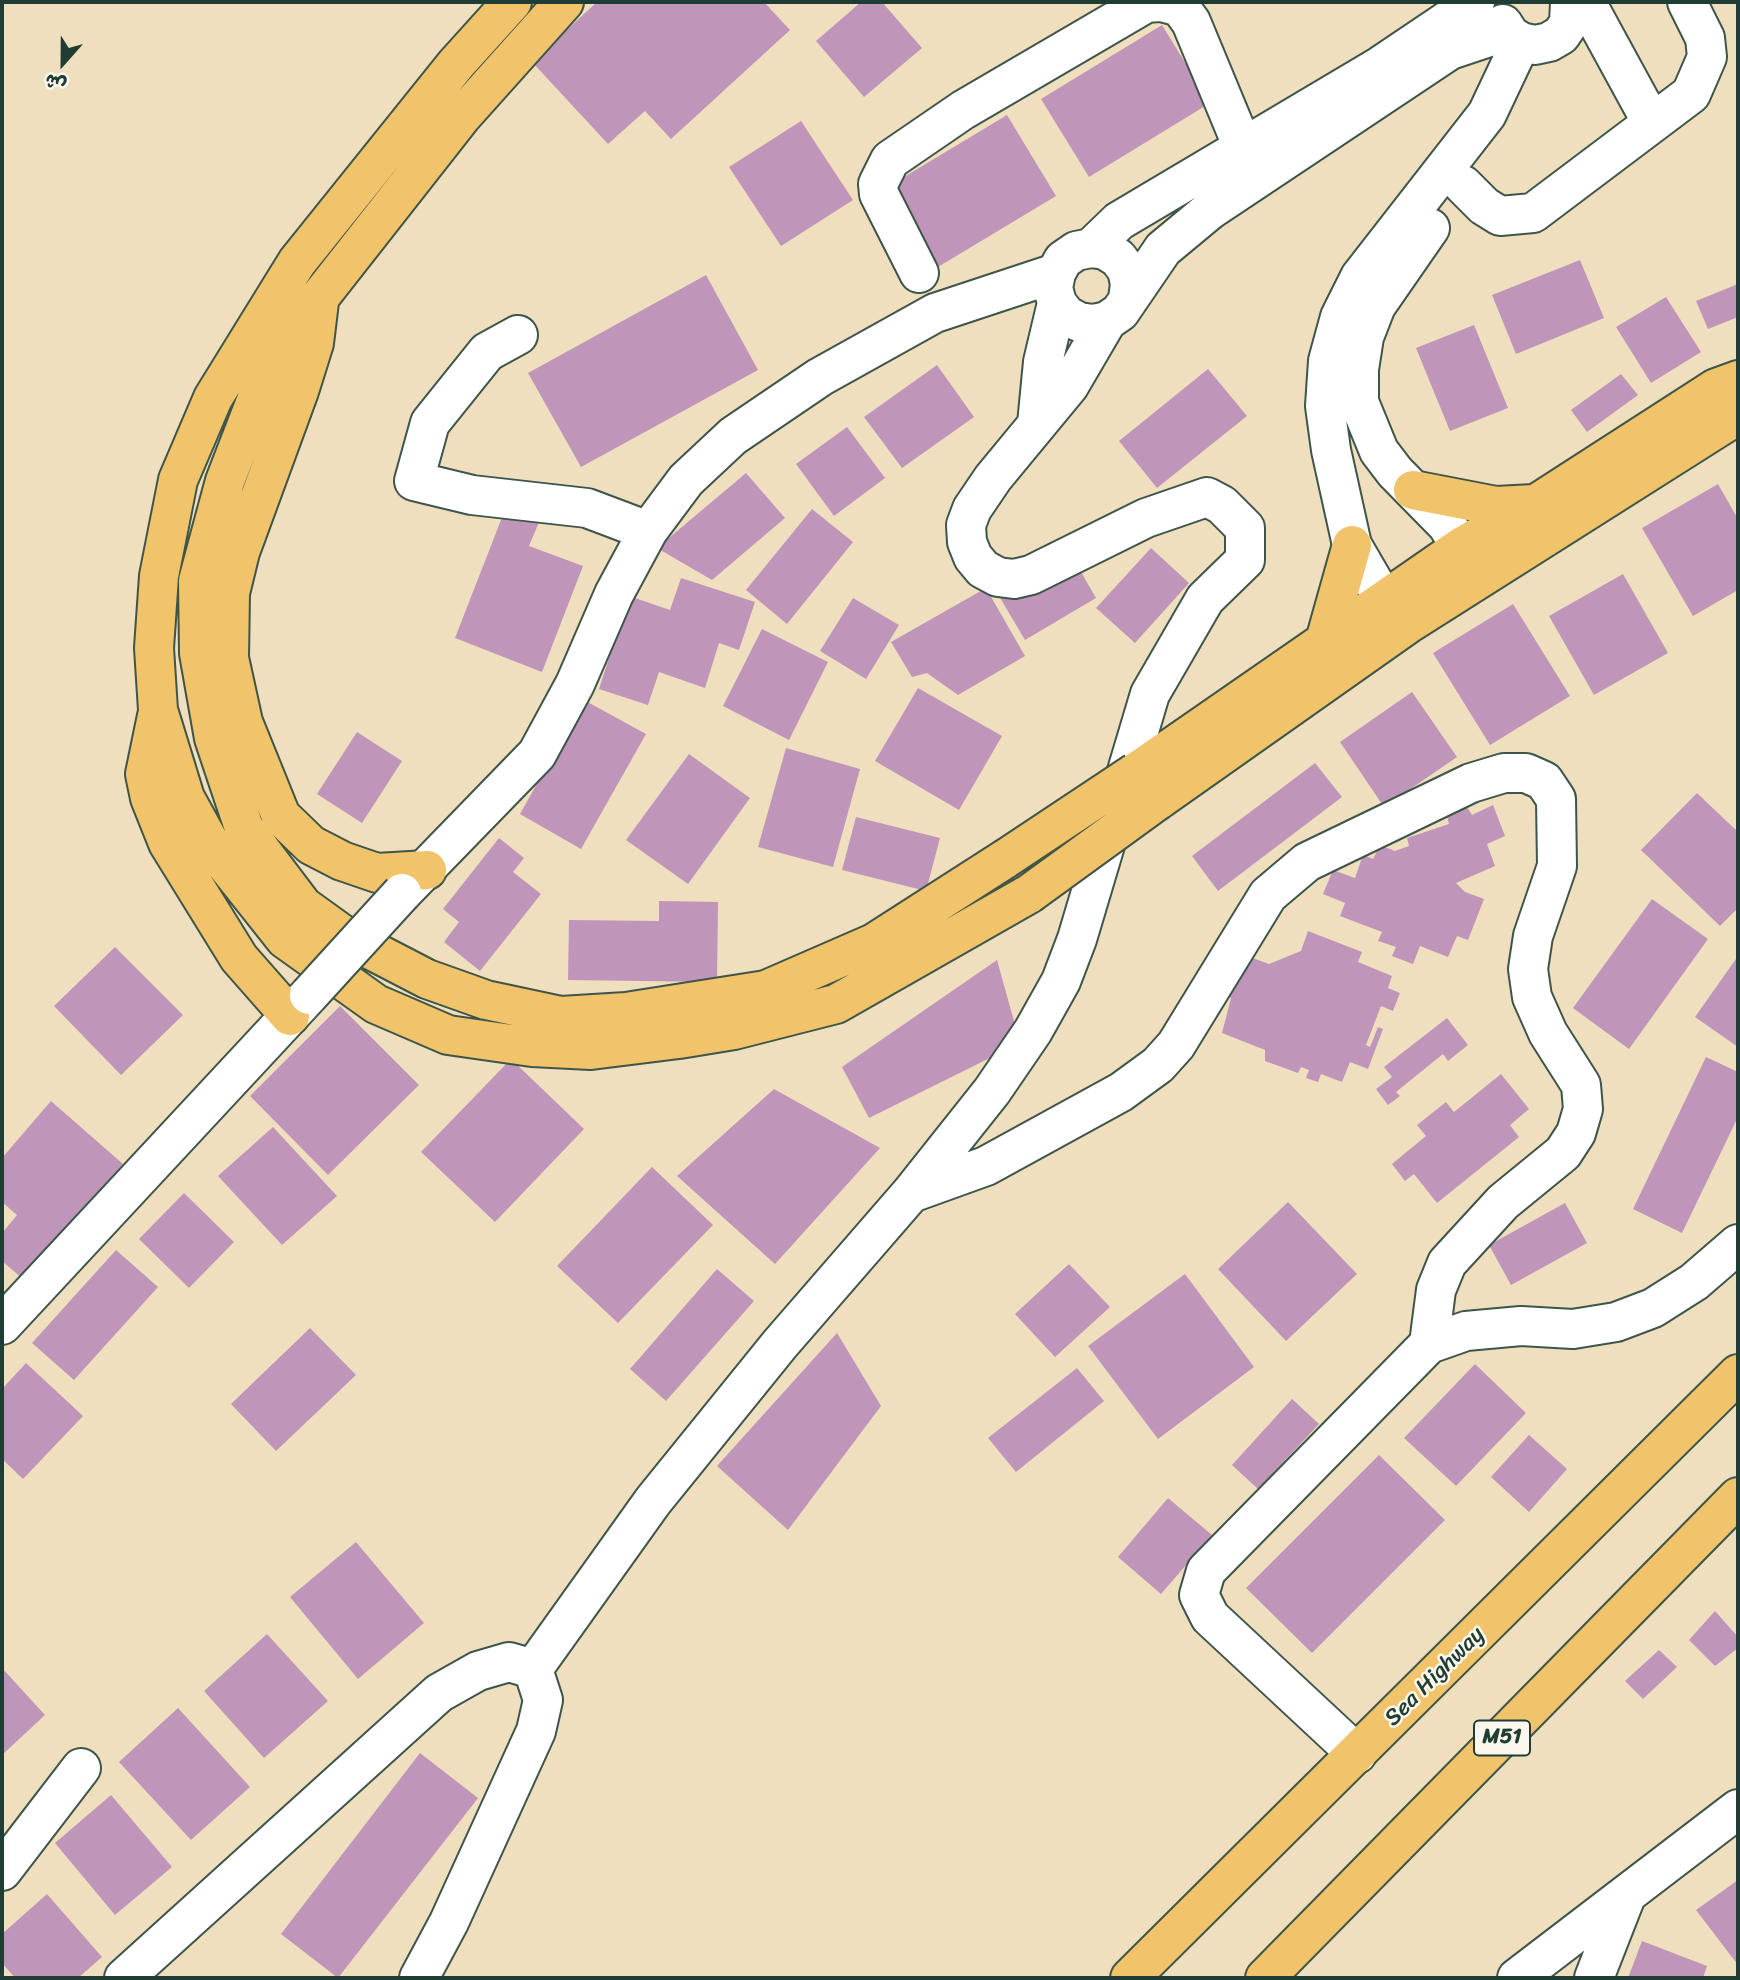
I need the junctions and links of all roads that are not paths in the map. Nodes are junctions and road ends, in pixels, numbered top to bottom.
1 (512, 2) edge
2 (564, 2) edge
3 (1160, 2) edge
4 (1475, 2) edge
5 (1688, 2) edge
6 (1576, 4) edge
7 (1520, 30) edge
8 (1652, 123) junction
9 (1244, 150) junction
10 (1463, 185) junction
11 (1091, 248) junction
12 (919, 273) dead end
13 (1056, 288) junction
14 (320, 297) junction
15 (1118, 310) junction
16 (518, 335) dead end
17 (1738, 380) edge
18 (1738, 415) edge
19 (1037, 424) junction
20 (1413, 490) junction
21 (1536, 503) junction
22 (648, 531) junction
23 (1352, 545) junction
24 (1461, 547) junction
25 (1472, 586) junction
26 (1396, 612) junction
27 (1325, 641) junction
28 (158, 710) junction
29 (1147, 787) junction
30 (415, 881) junction
31 (299, 1005) junction
32 (911, 1193) junction
33 (1738, 1244) edge
34 (2, 1325) edge
35 (1429, 1344) junction
36 (1738, 1374) edge
37 (1738, 1497) edge
38 (533, 1669) junction
39 (1357, 1754) junction
40 (81, 1768) dead end
41 (1738, 1809) edge
42 (2, 1871) edge
43 (1626, 1896) junction
44 (124, 1978) edge
45 (419, 1978) edge
46 (1130, 1978) edge
47 (1265, 1978) edge
48 (1517, 1978) edge
49 (1594, 1978) edge

1 - 28 main road
2 - 14 main road
3 - 9 street
3 - 12 street
4 - 9 street
5 - 8 street
6 - 7 street
6 - 8 street
7 - 10 street
7 - 15 street
7 - 23 street
8 - 10 street
9 - 11 street
10 - 20 street
11 - 13 street
11 - 15 street
13 - 15 street
13 - 19 street
13 - 22 street
14 - 29 main road, bridge
14 - 30 main road
15 - 19 street
16 - 22 street
17 - 21 main road
18 - 25 main road
19 - 32 street
20 - 21 main road
20 - 24 street
21 - 24 main road
22 - 30 street
23 - 26 street
23 - 27 main road
24 - 25 street
24 - 26 main road
25 - 26 main road
26 - 27 main road
26 - 29 main road
27 - 29 main road
28 - 29 main road, bridge
28 - 31 main road
30 - 31 street, bridge
31 - 34 street
32 - 35 street
32 - 38 street
33 - 35 street
35 - 39 street
36 - 39 main road, Sea Highway
37 - 47 main road, M51
38 - 44 street
38 - 45 street
39 - 46 main road, Sea Highway
40 - 42 street
41 - 43 street
43 - 48 street
43 - 49 street

